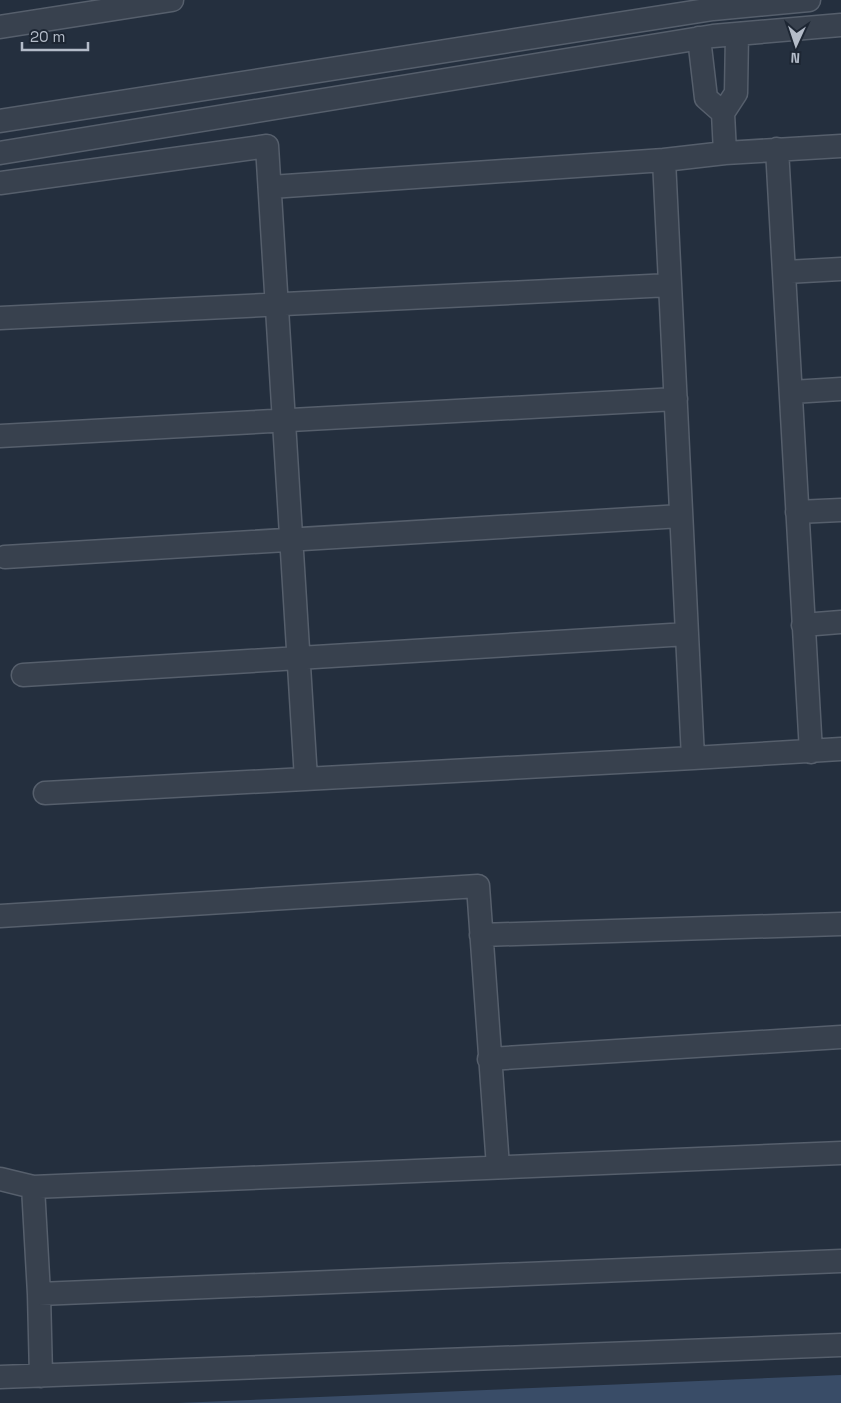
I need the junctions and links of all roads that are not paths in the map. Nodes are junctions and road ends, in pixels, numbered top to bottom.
1 (172, 0) edge
2 (809, 0) edge
3 (841, 25) edge
4 (0, 27) edge
5 (737, 34) junction
6 (699, 38) junction
7 (723, 113) junction
8 (0, 121) edge
9 (841, 146) edge
10 (777, 150) junction
11 (0, 153) edge
12 (725, 153) junction
13 (664, 160) junction
14 (0, 183) edge
15 (271, 187) junction
16 (841, 269) edge
17 (786, 272) junction
18 (670, 285) junction
19 (278, 304) junction
20 (0, 318) edge
21 (841, 389) edge
22 (792, 392) junction
23 (676, 399) junction
24 (285, 420) junction
25 (0, 436) edge
26 (841, 510) edge
27 (797, 512) junction
28 (681, 516) junction
29 (292, 540) junction
30 (5, 557) dead end
31 (841, 622) edge
32 (803, 625) junction
33 (687, 634) junction
34 (299, 658) junction
35 (23, 675) dead end
36 (841, 749) edge
37 (811, 752) junction
38 (693, 758) junction
39 (306, 779) junction
40 (45, 793) dead end
41 (0, 916) edge
42 (841, 924) edge
43 (481, 935) junction
44 (841, 1037) edge
45 (489, 1059) junction
46 (841, 1153) edge
47 (498, 1168) junction
48 (0, 1179) edge
49 (33, 1187) junction
50 (841, 1261) edge
51 (39, 1294) junction
52 (841, 1346) edge
53 (41, 1376) junction
54 (0, 1377) edge

1 - 4 street
2 - 8 street
3 - 5 street
5 - 6 street
5 - 7 street
6 - 7 street
6 - 11 street
7 - 12 street
9 - 10 street
10 - 12 street
10 - 17 street
12 - 13 street
13 - 15 street
13 - 18 street
14 - 15 street
15 - 19 street
16 - 17 street
17 - 22 street
18 - 19 street
18 - 23 street
19 - 20 street
19 - 24 street
21 - 22 street
22 - 27 street
23 - 24 street
23 - 28 street
24 - 25 street
24 - 29 street
26 - 27 street
27 - 32 street
28 - 29 street
28 - 33 street
29 - 30 street
29 - 34 street
31 - 32 street
32 - 37 street
33 - 34 street
33 - 38 street
34 - 35 street
34 - 39 street
36 - 37 street
37 - 38 street
38 - 39 street
39 - 40 street
41 - 43 street
42 - 43 street
43 - 45 street
44 - 45 street
45 - 47 street
46 - 47 street
47 - 49 street
48 - 49 street
49 - 51 street
50 - 51 street
51 - 53 street
52 - 53 street
53 - 54 street

